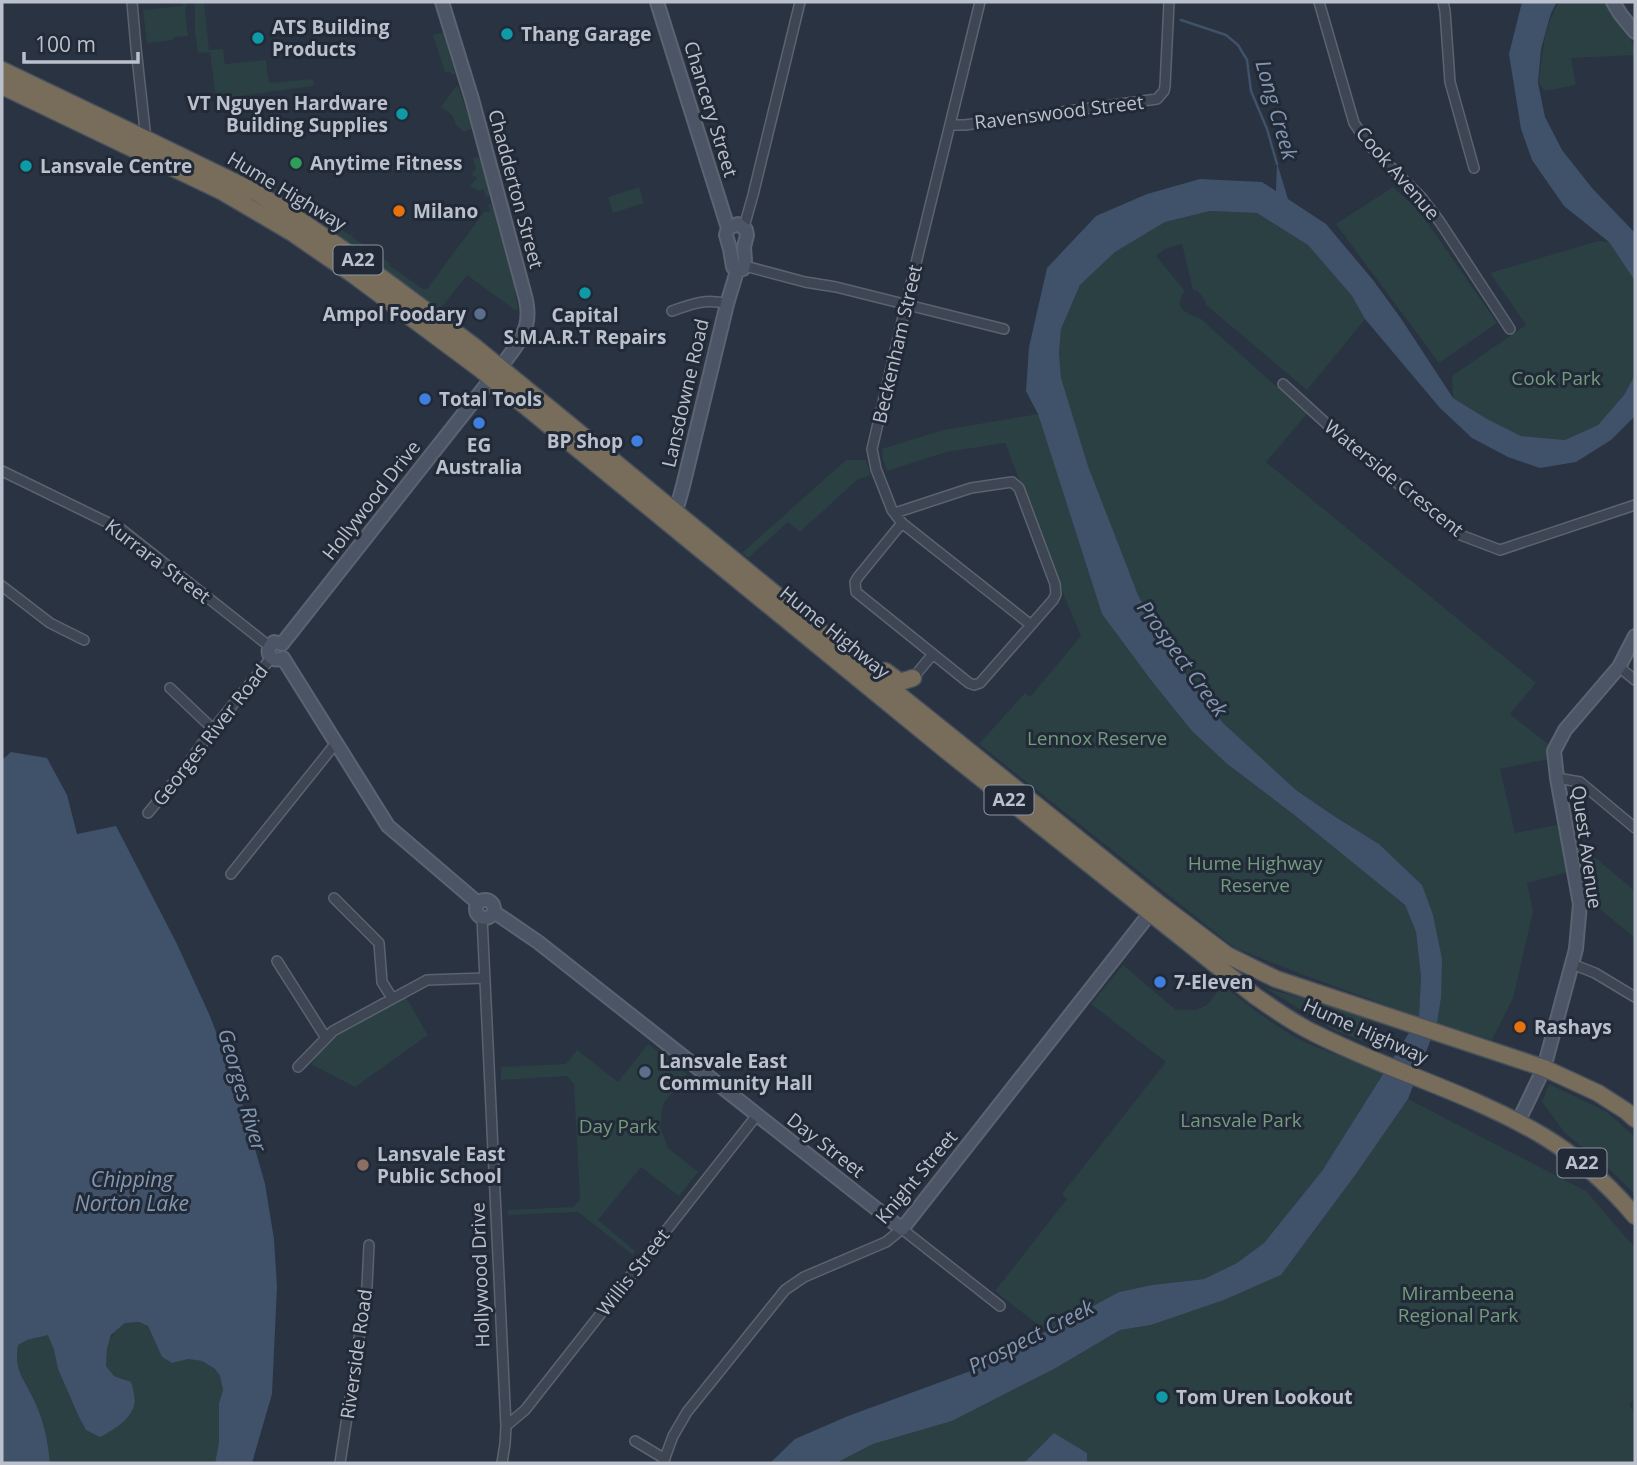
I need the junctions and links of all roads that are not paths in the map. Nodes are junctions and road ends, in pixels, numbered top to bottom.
1 (132, 2) edge
2 (442, 2) edge
3 (657, 2) edge
4 (800, 2) edge
5 (980, 2) edge
6 (1169, 2) edge
7 (1319, 2) edge
8 (1443, 2) edge
9 (1613, 2) edge
10 (1635, 32) edge
11 (2, 70) edge
12 (2, 86) edge
13 (950, 125) junction
14 (146, 139) junction
15 (1474, 169) dead end
16 (744, 227) junction
17 (728, 228) junction
18 (741, 268) junction
19 (727, 304) junction
20 (906, 304) junction
21 (672, 311) dead end
22 (1004, 328) dead end
23 (1510, 329) dead end
24 (495, 373) junction
25 (1283, 384) dead end
26 (2, 471) edge
27 (1635, 505) edge
28 (895, 513) junction
29 (670, 517) junction
30 (902, 523) junction
31 (2, 586) edge
32 (1031, 625) junction
33 (1635, 636) edge
34 (84, 640) dead end
35 (842, 649) junction
36 (276, 651) junction
37 (933, 654) junction
38 (1619, 667) junction
39 (913, 678) junction
40 (1635, 680) edge
41 (170, 688) dead end
42 (912, 705) junction
43 (213, 729) junction
44 (336, 743) junction
45 (1557, 778) junction
46 (148, 813) dead end
47 (1635, 828) edge
48 (231, 874) dead end
49 (334, 898) dead end
50 (478, 903) junction
51 (494, 912) junction
52 (1150, 912) junction
53 (482, 917) junction
54 (277, 961) dead end
55 (1572, 964) junction
56 (485, 978) junction
57 (1635, 997) edge
58 (393, 998) junction
59 (326, 1038) junction
60 (298, 1067) dead end
61 (1544, 1068) junction
62 (757, 1115) junction
63 (1635, 1119) edge
64 (1518, 1122) junction
65 (1635, 1216) edge
66 (902, 1229) junction
67 (369, 1245) dead end
68 (1000, 1306) dead end
69 (506, 1426) junction
70 (635, 1441) dead end
71 (664, 1461) edge
72 (340, 1463) edge
73 (502, 1463) edge

1 - 14 street
2 - 24 street, Chadderton Street
3 - 17 street, Chancery Street
4 - 16 street
5 - 13 street, Beckenham Street
6 - 13 street, Ravenswood Street
7 - 23 street, Cook Avenue
8 - 15 street
9 - 10 street
11 - 14 highway, Hume Highway / A22
12 - 24 highway, Hume Highway / A22
13 - 20 street, Beckenham Street
14 - 24 highway, Hume Highway / A22
16 - 17 street
16 - 18 street, Lansdowne Road
17 - 18 street, Chancery Street
18 - 19 street, Lansdowne Road
18 - 20 street
19 - 21 street
19 - 29 street, Lansdowne Road
20 - 22 street
20 - 28 street, Beckenham Street
24 - 29 highway, Hume Highway / A22
24 - 36 street, Hollywood Drive
25 - 27 street, Waterside Crescent
26 - 36 street, Kurrara Street
28 - 30 street, Beckenham Street
28 - 32 street
29 - 35 highway, Hume Highway / A22
29 - 52 highway, Hume Highway / A22
30 - 32 street, Beckenham Street
30 - 37 street
31 - 34 street
32 - 37 street
33 - 38 street, Quest Avenue
35 - 39 highway
35 - 42 highway, Hume Highway / A22
36 - 43 street, Georges River Road
36 - 44 street
37 - 39 street
38 - 40 street
38 - 45 street, Quest Avenue
39 - 42 highway
41 - 43 street
42 - 61 highway, Hume Highway / A22
43 - 46 street, Georges River Road
44 - 48 street
44 - 50 street
45 - 47 street
45 - 55 street, Quest Avenue
49 - 58 street
50 - 51 street
50 - 53 street
51 - 53 street
51 - 62 street, Day Street
52 - 64 highway, Hume Highway / A22
52 - 66 street, Knight Street
53 - 56 street, Hollywood Drive
54 - 59 street
55 - 57 street
55 - 61 street, Quest Avenue
56 - 58 street
56 - 69 street, Hollywood Drive
58 - 59 street
59 - 60 street
61 - 63 highway, Hume Highway / A22
61 - 64 street, Quest Avenue
62 - 66 street, Day Street
62 - 69 street, Willis Street
64 - 65 highway, Hume Highway / A22
66 - 68 street, Day Street
66 - 71 street, Knight Street
67 - 72 street, Riverside Road
69 - 73 street, Hollywood Drive
70 - 71 street

